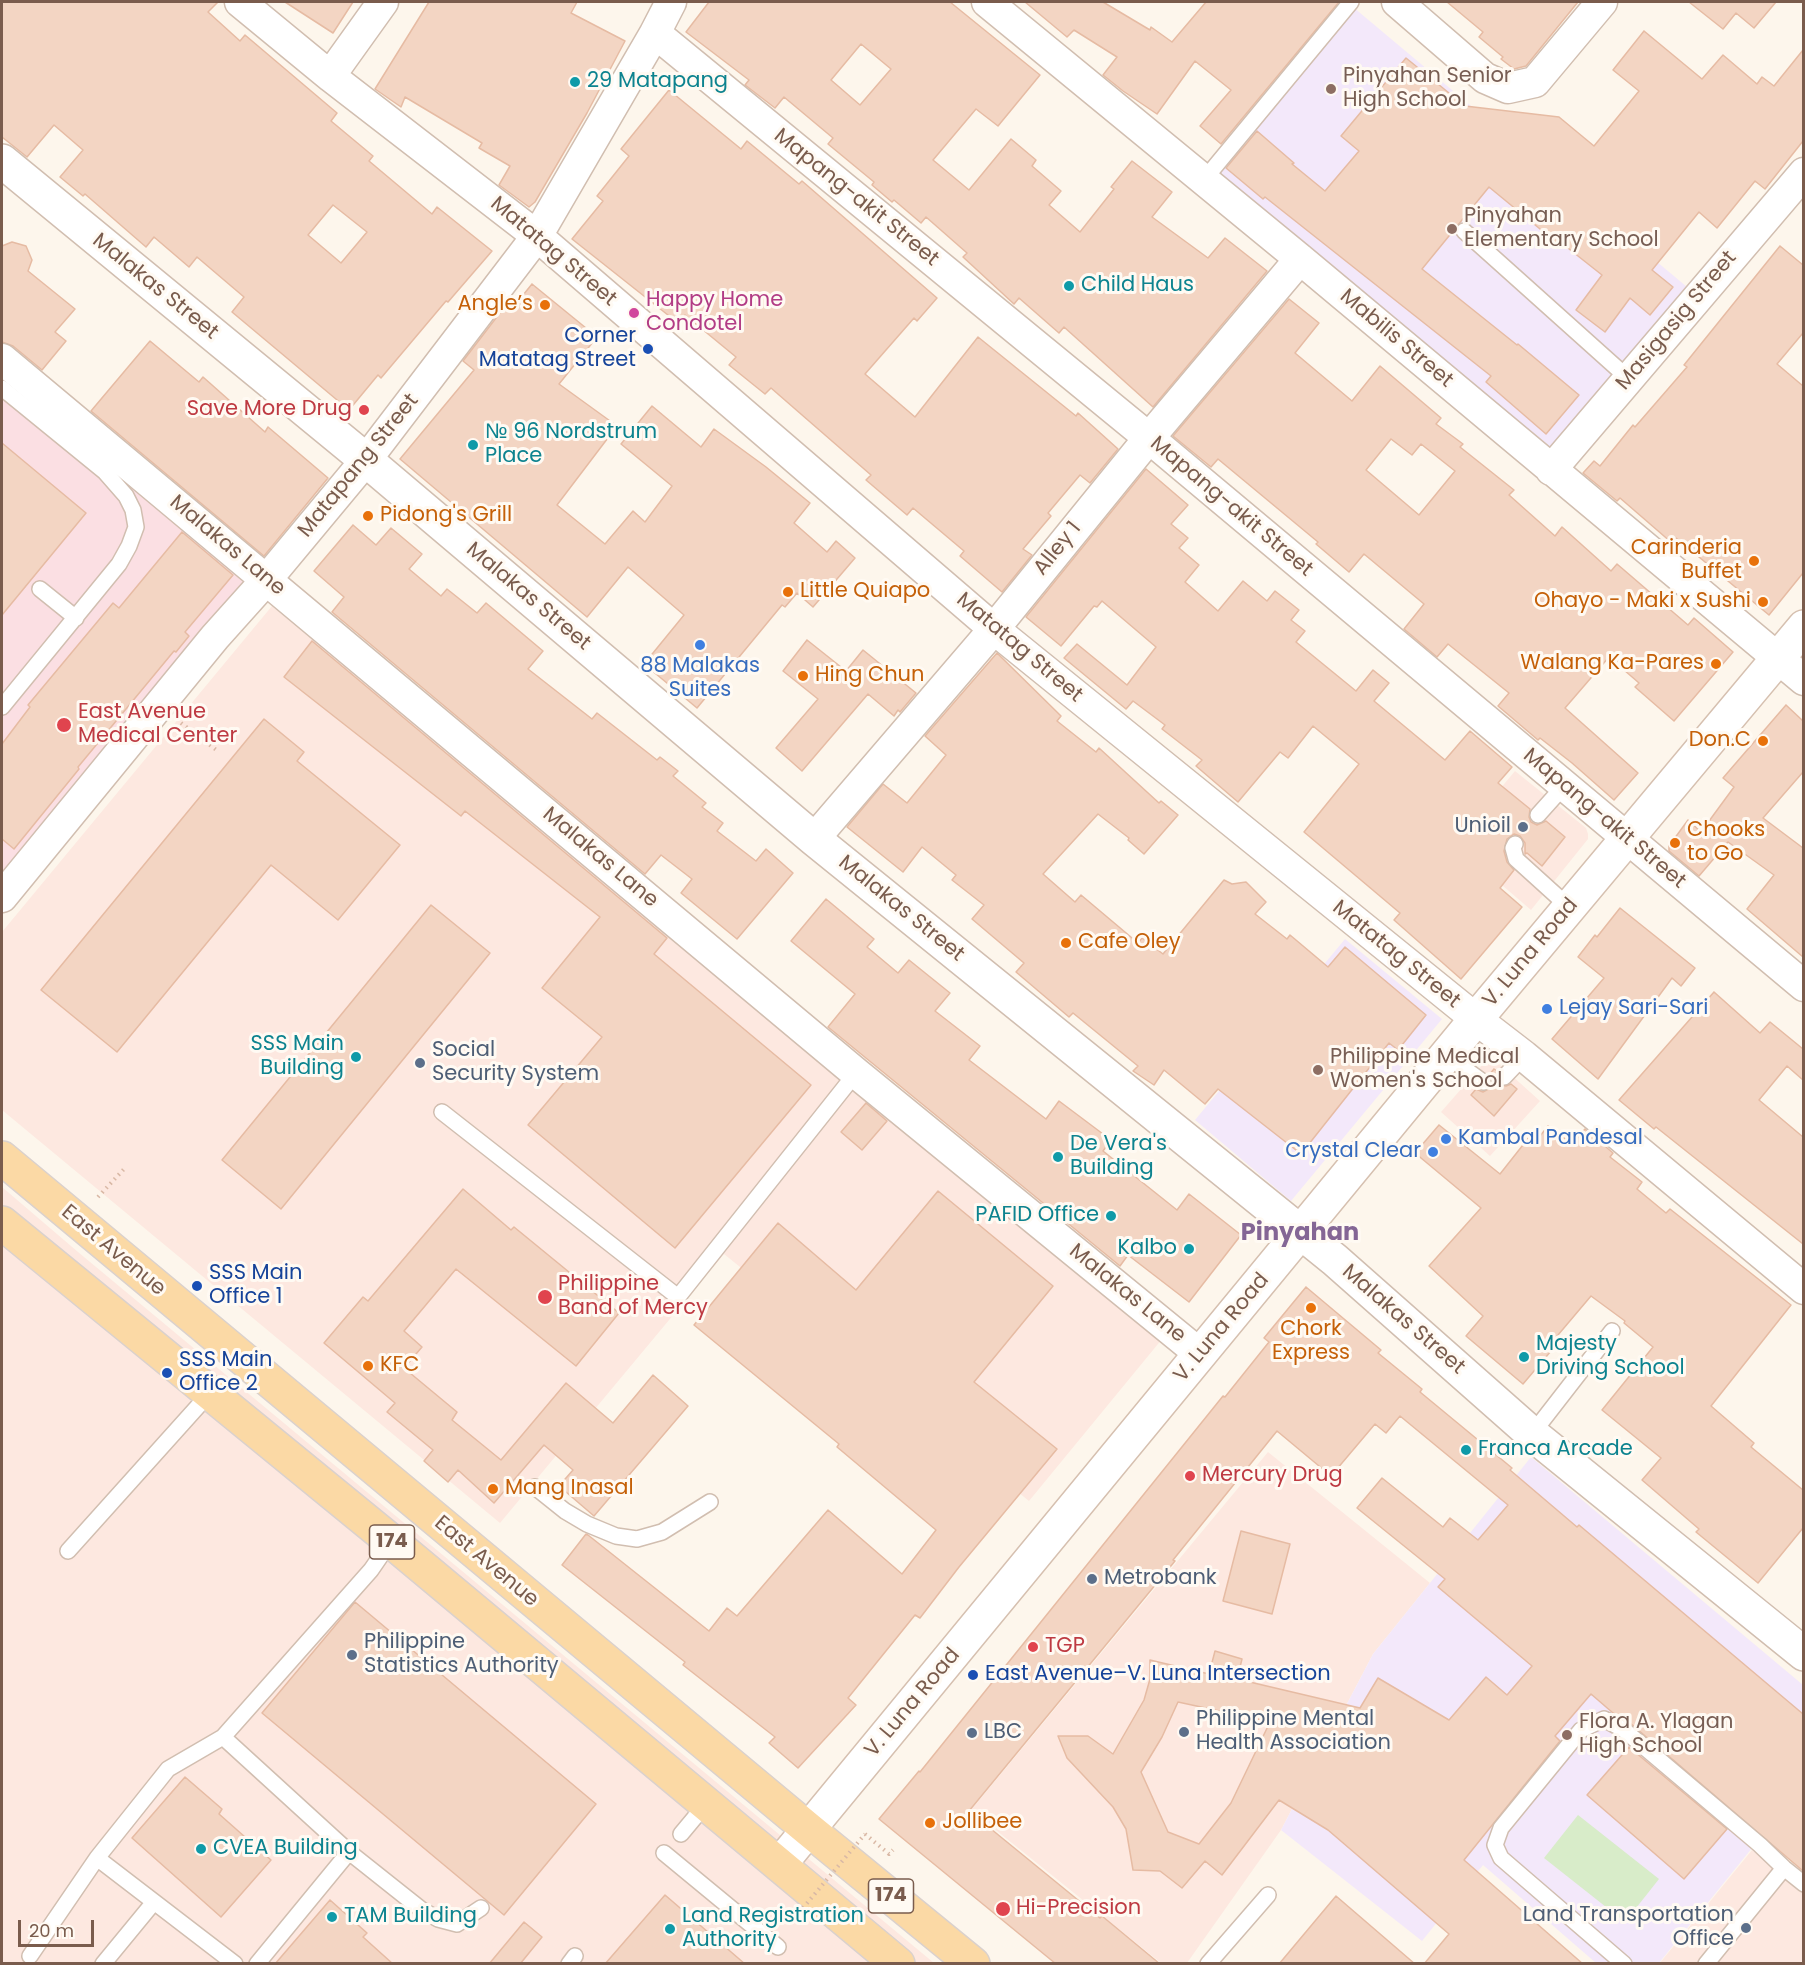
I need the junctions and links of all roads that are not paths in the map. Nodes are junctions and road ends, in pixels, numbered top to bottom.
1 (240, 2) edge
2 (383, 2) edge
3 (670, 2) edge
4 (987, 2) edge
5 (1351, 2) edge
6 (1397, 2) edge
7 (1602, 2) edge
8 (655, 33) junction
9 (330, 76) junction
10 (2, 161) edge
11 (1803, 173) edge
12 (1203, 181) junction
13 (1464, 231) dead end
14 (537, 236) junction
15 (1300, 258) junction
16 (2, 359) edge
17 (1628, 378) junction
18 (2, 388) edge
19 (1149, 438) junction
20 (366, 460) junction
21 (1551, 470) junction
22 (267, 579) junction
23 (40, 589) dead end
24 (76, 618) junction
25 (1803, 627) edge
26 (994, 629) junction
27 (1777, 659) junction
28 (1803, 680) edge
29 (2, 707) edge
30 (1564, 786) junction
31 (1538, 815) dead end
32 (814, 838) junction
33 (1626, 839) junction
34 (1515, 844) dead end
35 (2, 897) edge
36 (1569, 908) junction
37 (1803, 986) edge
38 (1476, 1019) junction
39 (1446, 1055) junction
40 (853, 1076) junction
41 (1483, 1082) dead end
42 (442, 1112) dead end
43 (2, 1158) edge
44 (2, 1223) edge
45 (1301, 1233) junction
46 (1803, 1289) edge
47 (1612, 1331) dead end
48 (1200, 1354) junction
49 (209, 1394) junction
50 (1532, 1434) junction
51 (536, 1487) dead end
52 (710, 1502) dead end
53 (391, 1541) junction
54 (68, 1551) dead end
55 (1803, 1654) edge
56 (223, 1737) junction
57 (706, 1804) junction
58 (808, 1829) junction
59 (681, 1834) dead end
60 (349, 1852) junction
61 (664, 1853) dead end
62 (97, 1858) junction
63 (780, 1864) junction
64 (1784, 1868) junction
65 (1803, 1884) edge
66 (1268, 1895) dead end
67 (154, 1902) junction
68 (481, 1908) dead end
69 (778, 1947) dead end
70 (30, 1956) dead end
71 (103, 1964) edge
72 (235, 1964) edge
73 (257, 1964) edge
74 (898, 1964) edge
75 (973, 1964) edge
76 (1208, 1964) edge
77 (1624, 1964) edge
78 (1706, 1964) edge

1 - 9 street, Matatag Street
2 - 9 street
3 - 8 street, Matapang Street
4 - 12 street, Mabilis Street
5 - 12 lane
6 - 7 street
8 - 14 street, Matapang Street
8 - 19 street, Mapang-akit Street
9 - 14 street, Matatag Street
10 - 20 street, Malakas Street
11 - 17 street, Masigasig Street
12 - 15 street, Mabilis Street
13 - 17 lane
14 - 20 street, Matapang Street
14 - 26 street, Matatag Street
15 - 19 street, Alley 1
15 - 21 street, Mabilis Street
16 - 22 street, Malakas Lane
17 - 21 street, Masigasig Street
18 - 24 lane
19 - 26 street, Alley 1
19 - 30 street, Mapang-akit Street
20 - 22 street, Matapang Street
20 - 32 street, Malakas Street
21 - 27 street, Mabilis Street
22 - 35 street, Matapang Street
22 - 40 street, Malakas Lane
23 - 24 lane
24 - 29 lane
25 - 27 street, V. Luna Road
26 - 32 street, Alley 1
26 - 38 street, Matatag Street
27 - 28 street, Mabilis Street
27 - 33 street, V. Luna Road
30 - 31 lane
30 - 33 street, Mapang-akit Street
32 - 45 street, Malakas Street
33 - 36 street, V. Luna Road
33 - 37 street, Mapang-akit Street
34 - 36 lane
36 - 38 street, V. Luna Road
38 - 39 street, V. Luna Road
38 - 46 street, Matatag Street
39 - 41 lane
39 - 45 street, V. Luna Road
40 - 42 lane
40 - 48 street, Malakas Lane
43 - 58 main road, East Avenue / 174
44 - 49 main road, 174
45 - 48 street, V. Luna Road
45 - 50 street, Malakas Street
47 - 50 lane
48 - 58 street, V. Luna Road
49 - 53 main road, 174
49 - 54 lane
50 - 55 street, Malakas Street
51 - 52 lane
53 - 56 lane
53 - 57 main road, 174
56 - 60 lane
56 - 62 lane
57 - 59 lane
57 - 63 main road, 174
58 - 63 street, V. Luna Road
58 - 75 main road, East Avenue / 174
60 - 68 lane
60 - 73 lane
61 - 69 lane
62 - 67 lane
62 - 70 lane
63 - 74 main road, 174
64 - 65 lane
64 - 77 lane
64 - 78 lane
66 - 76 lane
67 - 71 lane
67 - 72 lane

